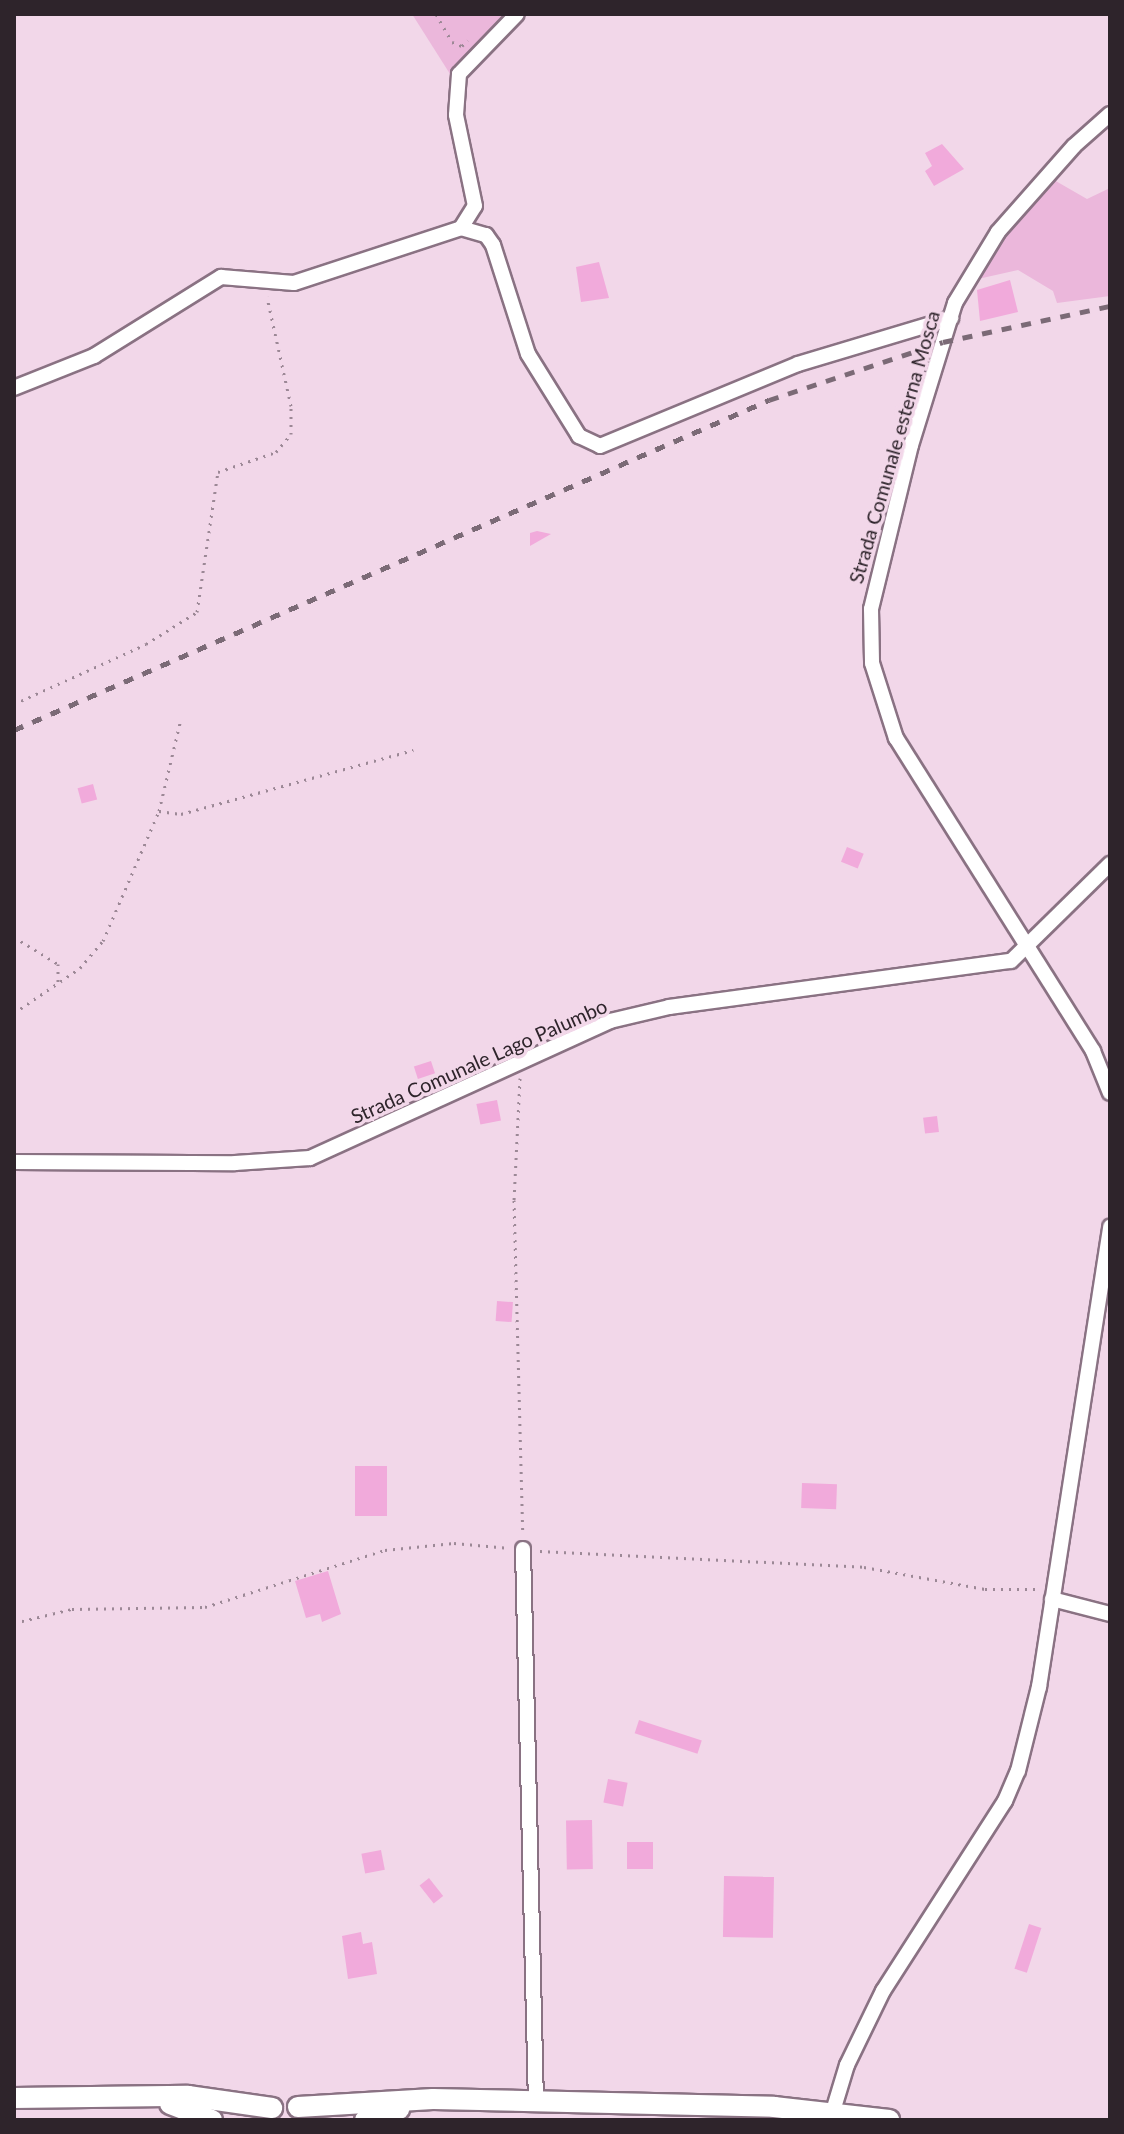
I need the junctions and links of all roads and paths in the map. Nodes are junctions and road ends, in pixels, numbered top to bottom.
1 (436, 14) edge
2 (517, 14) edge
3 (474, 35) dead end
4 (1110, 114) edge
5 (461, 228) junction
6 (271, 281) junction
7 (951, 318) junction
8 (14, 388) edge
9 (14, 704) edge
10 (181, 719) dead end
11 (413, 750) dead end
12 (159, 811) junction
13 (1110, 864) edge
14 (14, 937) edge
15 (1026, 951) junction
16 (57, 986) junction
17 (14, 1013) edge
18 (521, 1062) junction
19 (1110, 1093) edge
20 (14, 1162) edge
21 (1110, 1226) edge
22 (523, 1549) junction
23 (1052, 1596) junction
24 (1110, 1614) edge
25 (14, 1623) edge
26 (14, 2098) edge
27 (82, 2098) junction
28 (528, 2104) junction
29 (833, 2111) junction
30 (264, 2114) edge
31 (306, 2114) edge
32 (212, 2120) edge
33 (365, 2120) edge
34 (889, 2120) edge

1 - 3 path
2 - 5 street
4 - 7 street, Strada Comunale esterna Mosca
5 - 6 street
5 - 7 street
6 - 8 street
6 - 9 path
7 - 15 street, Strada Comunale esterna Mosca
10 - 12 path
11 - 12 path
12 - 16 path
13 - 15 street, Strada Comunale Lago Palumbo
14 - 16 path
15 - 18 street, Strada Comunale Lago Palumbo
15 - 19 street, Strada Comunale esterna Mosca
16 - 17 path
18 - 20 street, Strada Comunale Lago Palumbo
18 - 22 path
21 - 23 street
22 - 23 path
22 - 25 path
22 - 28 street
23 - 24 street
23 - 29 street
26 - 27 main road
27 - 30 main road
27 - 32 main road
28 - 29 main road
28 - 31 main road
28 - 33 main road
29 - 34 main road
30 - 31 main road

